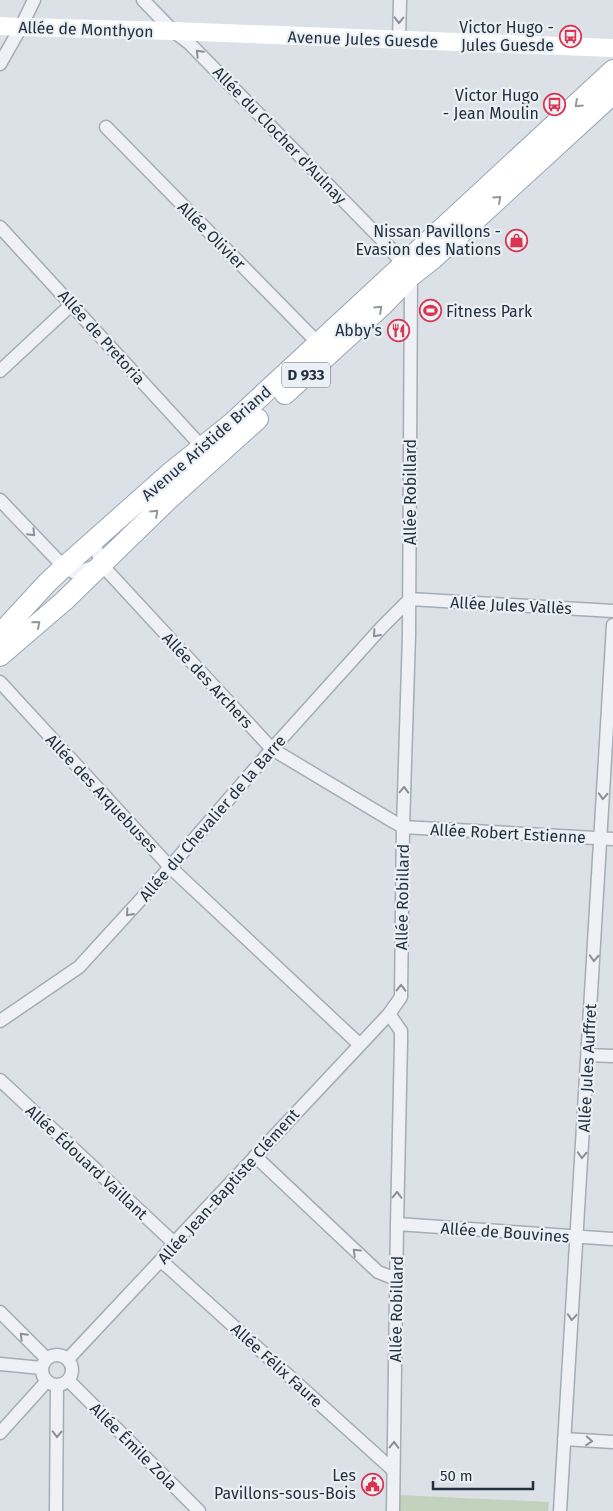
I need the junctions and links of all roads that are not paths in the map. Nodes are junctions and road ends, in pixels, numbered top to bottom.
1 (34, 0) edge
2 (143, 0) edge
3 (400, 0) edge
4 (0, 26) edge
5 (21, 27) junction
6 (173, 31) junction
7 (399, 40) junction
8 (613, 48) edge
9 (0, 64) edge
10 (613, 70) edge
11 (613, 94) edge
12 (106, 127) dead end
13 (0, 227) edge
14 (407, 270) junction
15 (72, 304) junction
16 (319, 344) junction
17 (0, 370) edge
18 (203, 448) junction
19 (0, 500) edge
20 (94, 541) junction
21 (101, 564) junction
22 (64, 567) junction
23 (410, 599) junction
24 (613, 611) edge
25 (613, 625) edge
26 (0, 634) edge
27 (0, 656) edge
28 (0, 682) edge
29 (272, 750) junction
30 (403, 827) junction
31 (607, 839) edge
32 (170, 867) junction
33 (389, 1014) junction
34 (0, 1021) edge
35 (359, 1044) junction
36 (588, 1055) junction
37 (613, 1056) edge
38 (0, 1080) edge
39 (255, 1156) junction
40 (397, 1224) junction
41 (577, 1236) junction
42 (613, 1239) edge
43 (174, 1243) junction
44 (160, 1261) junction
45 (396, 1279) junction
46 (0, 1312) edge
47 (68, 1359) junction
48 (44, 1363) junction
49 (0, 1364) edge
50 (58, 1383) junction
51 (0, 1433) edge
52 (564, 1439) junction
53 (613, 1442) edge
54 (393, 1470) junction
55 (56, 1511) edge
56 (198, 1511) edge
57 (393, 1511) edge
58 (560, 1511) edge

1 - 5 street
2 - 6 street, Allée du Clocher d'Aulnay
3 -> 7 street
4 - 5 street, Allée de Monthyon
5 - 6 street, Allée de Monthyon
5 - 9 street
6 - 7 street, Avenue Jules Guesde
14 -> 6 street, Allée du Clocher d'Aulnay
7 - 8 street, Avenue Jules Guesde
10 -> 14 main road, Avenue Aristide Briand / D 933
14 -> 11 main road, Avenue Aristide Briand / D 933
12 - 16 street, Allée Olivier
13 - 15 street, Allée de Pretoria
14 - 16 main road, Avenue Aristide Briand / D 933
21 -> 14 main road, Avenue Aristide Briand / D 933
14 - 23 street, Allée Robillard
15 - 17 street
15 - 18 street, Allée de Pretoria
16 - 18 main road, Avenue Aristide Briand / D 933
18 - 20 main road, Avenue Aristide Briand / D 933
19 -> 22 street
20 - 21 street
20 - 22 main road, Avenue Aristide Briand / D 933
21 - 22 street
27 -> 21 main road, Avenue Aristide Briand / D 933
21 - 29 street, Allée des Archers
22 - 26 main road, Avenue Aristide Briand / D 933
23 - 24 street, Allée Jules Vallès
23 -> 29 street, Allée du Chevalier de la Barre
30 -> 23 street, Allée Robillard
25 -> 31 street, Allée Jules Auffret
28 - 32 street, Allée des Arquebuses
29 - 30 street, Allée des Archers
29 - 32 street, Allée du Chevalier de la Barre
30 - 31 street, Allée Robert Estienne
33 -> 30 street, Allée Robillard
31 -> 36 street, Allée Jules Auffret
32 -> 34 street, Allée du Chevalier de la Barre
32 - 35 street, Allée des Arquebuses
33 - 35 street, Allée Jean-Baptiste Clément
40 -> 33 street, Allée Robillard
35 - 39 street, Allée Jean-Baptiste Clément
36 - 37 street
36 -> 41 street, Allée Jules Auffret
38 - 43 street, Allée Édouard Vaillant
39 - 43 street, Allée Jean-Baptiste Clément
45 -> 39 street
40 - 41 street, Allée de Bouvines
40 - 45 street, Allée Robillard
41 - 42 street, Allée de Bouvines
41 -> 52 street, Allée Jules Auffret
43 - 44 street, Allée Jean-Baptiste Clément
44 - 47 street, Allée Jean-Baptiste Clément
44 - 54 street, Allée Félix Faure
54 -> 45 street, Allée Robillard
48 -> 46 street
47 - 48 street
47 - 50 street
48 - 49 street
48 - 50 street
50 - 51 street
50 -> 55 street
50 - 56 street, Allée Émile Zola
52 -> 53 street
52 - 58 street, Allée Jules Auffret
54 - 57 street, Allée Robillard

